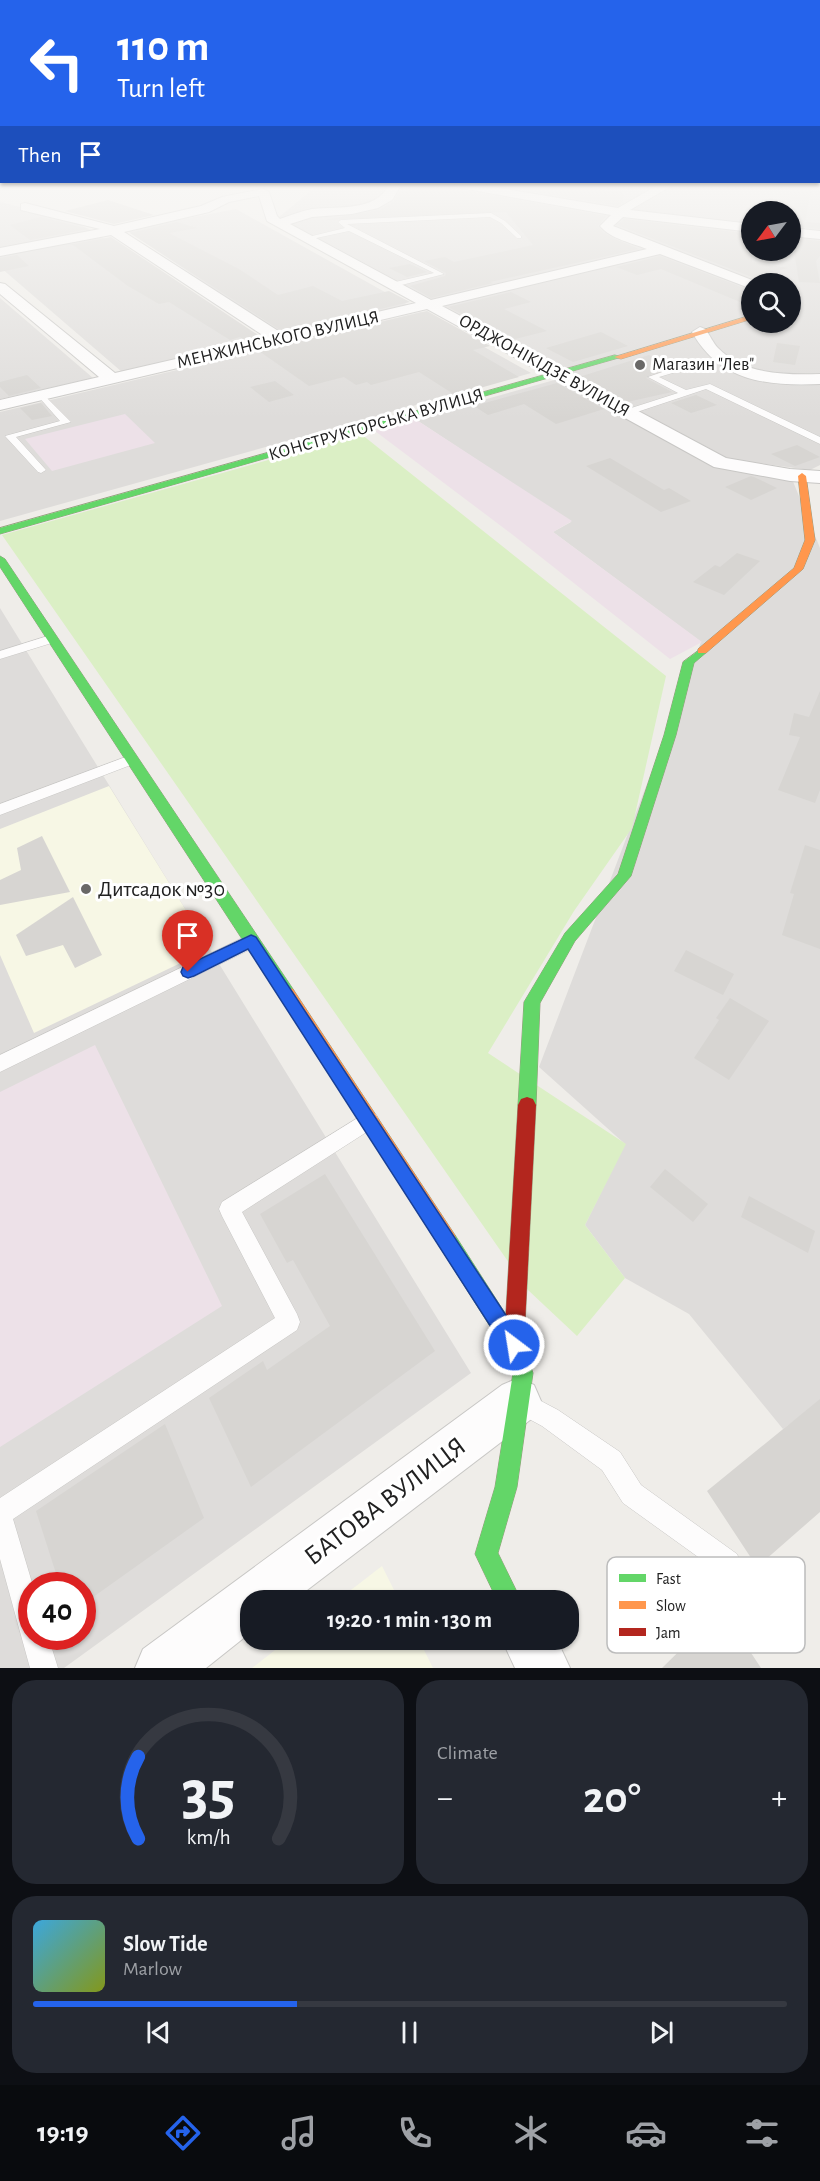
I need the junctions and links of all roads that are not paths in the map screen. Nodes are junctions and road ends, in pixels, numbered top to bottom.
1 (163, 263) edge
2 (354, 263) edge
3 (418, 263) edge
4 (607, 263) edge
5 (694, 263) edge
6 (741, 281) edge
7 (394, 285) junction
8 (0, 287) edge
9 (431, 305) junction
10 (741, 320) edge
11 (700, 332) junction
12 (281, 340) junction
13 (683, 367) dead end
14 (559, 374) junction
15 (112, 379) junction
16 (820, 379) edge
17 (685, 393) junction
18 (41, 395) junction
19 (0, 405) edge
20 (628, 412) junction
21 (820, 441) edge
22 (40, 470) dead end
23 (811, 476) edge
24 (0, 531) edge
25 (0, 559) edge
26 (51, 639) junction
27 (0, 655) edge
28 (131, 760) junction
29 (0, 810) edge
30 (251, 941) junction
31 (0, 1064) edge
32 (369, 1120) junction
33 (514, 1345) junction
34 (518, 1401) junction
35 (0, 1515) edge
36 (720, 1557) edge
37 (18, 1577) edge
38 (266, 1590) edge
39 (504, 1590) edge
40 (240, 1609) edge
41 (39, 1650) edge
42 (534, 1650) edge
43 (44, 1668) edge
44 (162, 1668) edge
45 (543, 1668) edge

1 - 12 street
2 - 7 street, ОРДЖОНІКІДЗЕ ВУЛИЦЯ
3 - 7 lane
4 - 9 street, МЕНЖИНСЬКОГО ВУЛИЦЯ
5 - 6 street
7 - 9 street, ОРДЖОНІКІДЗЕ ВУЛИЦЯ
8 - 15 street
9 - 12 street, МЕНЖИНСЬКОГО ВУЛИЦЯ
9 - 14 street, ОРДЖОНІКІДЗЕ ВУЛИЦЯ
10 - 11 street, КОНСТРУКТОРСЬКА ВУЛИЦЯ
11 - 14 street, КОНСТРУКТОРСЬКА ВУЛИЦЯ
11 - 16 street
12 - 15 street, МЕНЖИНСЬКОГО ВУЛИЦЯ
13 - 17 lane
14 - 20 street, ОРДЖОНІКІДЗЕ ВУЛИЦЯ
14 - 24 street, КОНСТРУКТОРСЬКА ВУЛИЦЯ
15 - 18 street, МЕНЖИНСЬКОГО ВУЛИЦЯ
17 - 20 lane
17 - 21 lane
18 - 19 street, МЕНЖИНСЬКОГО ВУЛИЦЯ
18 - 22 lane
20 - 23 street, ОРДЖОНІКІДЗЕ ВУЛИЦЯ
23 - 33 street
25 - 26 street
26 - 27 lane
26 - 28 street
28 - 29 lane
28 - 30 street
30 - 31 lane
30 - 32 street
32 - 33 street
32 - 35 lane
33 - 34 street
34 - 36 lane
34 - 38 street, БАТОВА ВУЛИЦЯ
34 - 39 street
35 - 37 lane
40 - 44 street, БАТОВА ВУЛИЦЯ
41 - 43 lane
42 - 45 street

